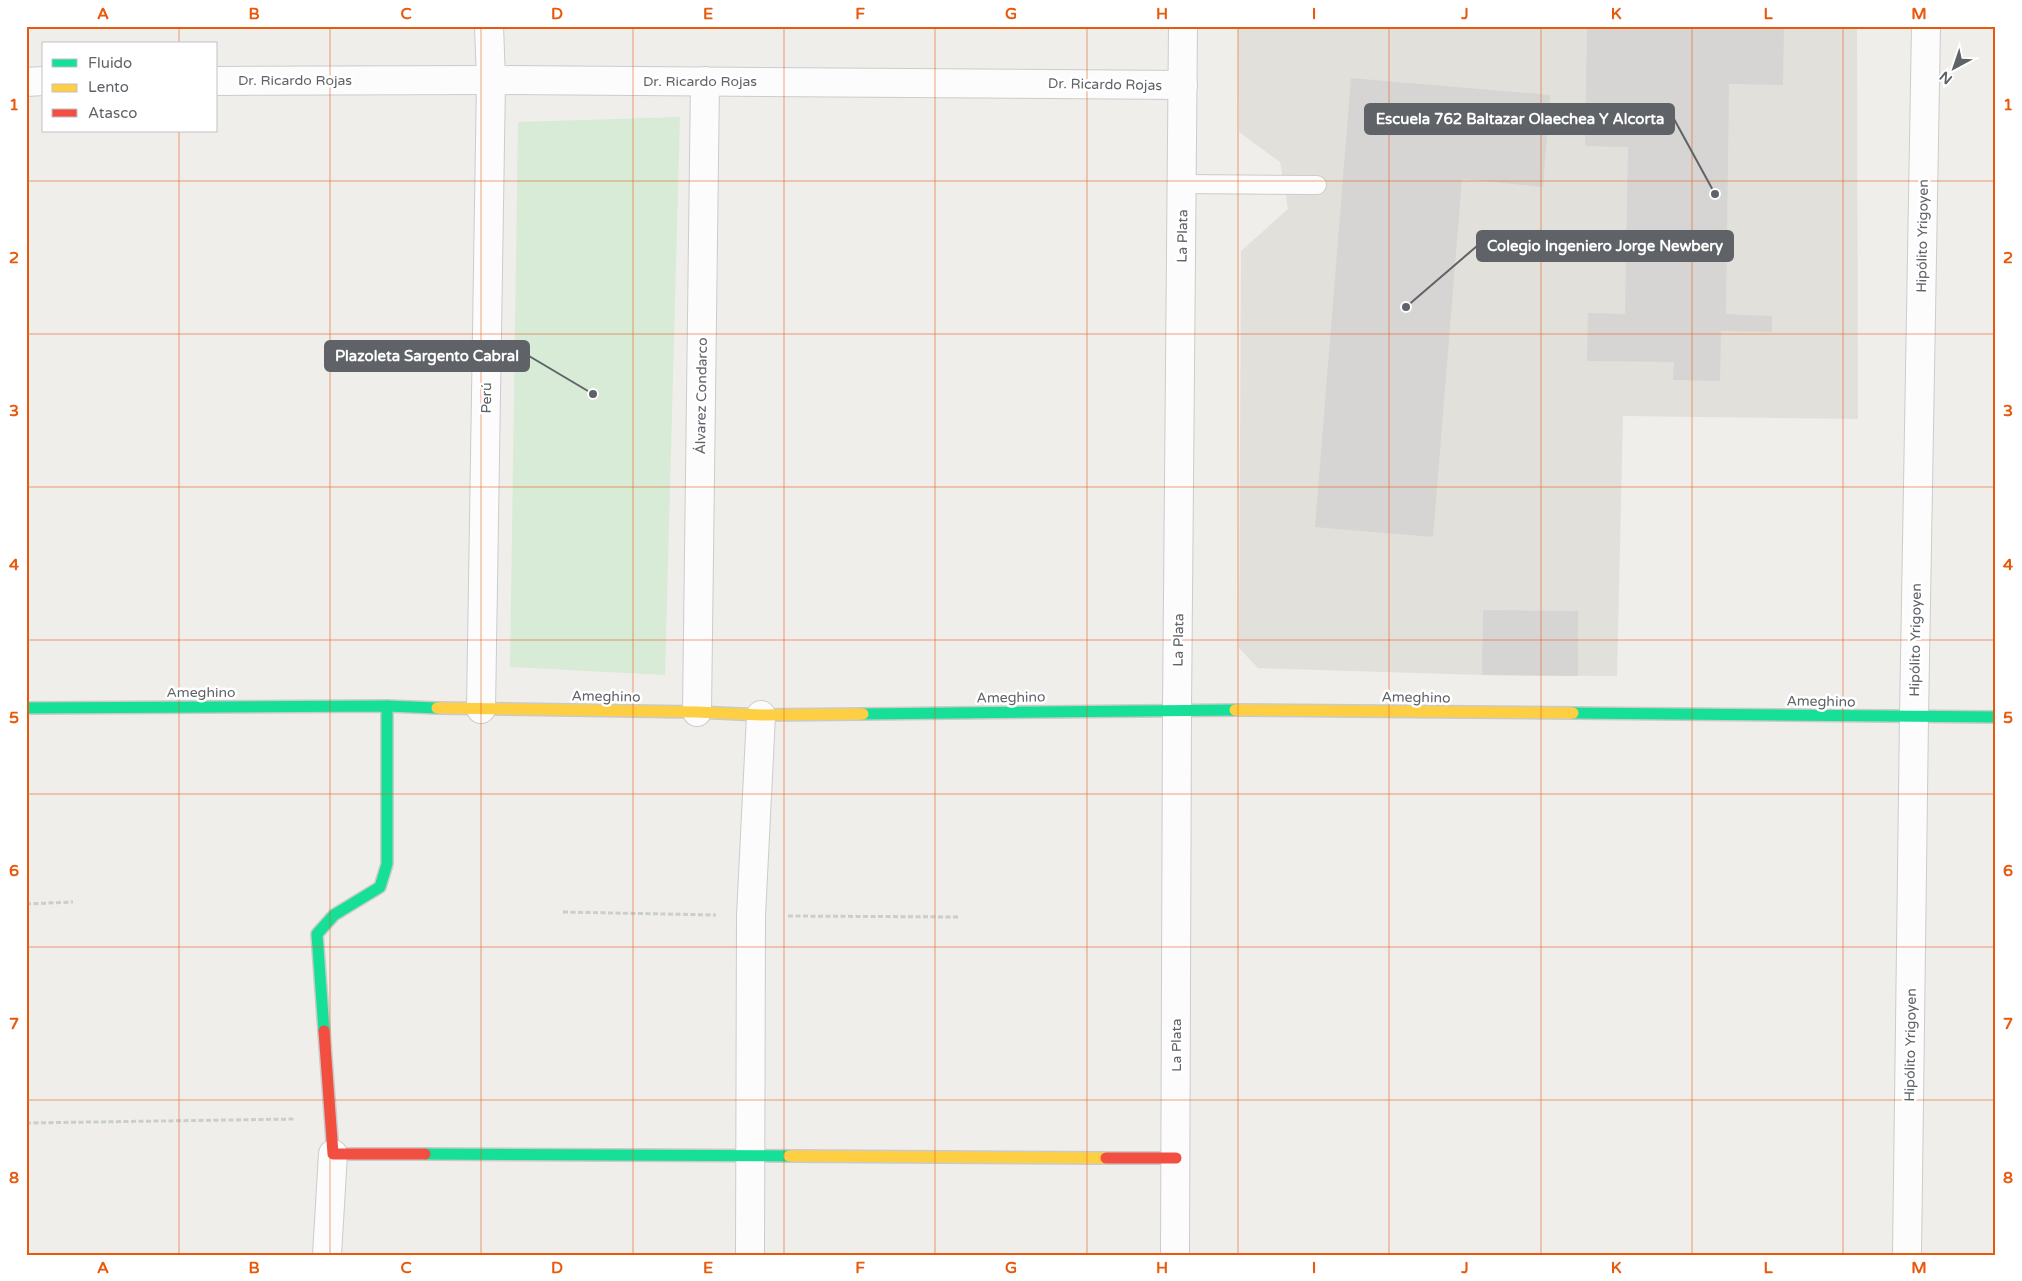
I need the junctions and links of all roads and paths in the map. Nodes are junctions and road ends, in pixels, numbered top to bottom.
1 (489, 26) edge
2 (1183, 26) edge
3 (1926, 26) edge
4 (491, 80) junction
5 (218, 81) edge
6 (705, 81) junction
7 (26, 82) edge
8 (42, 82) edge
9 (1183, 85) junction
10 (1182, 184) junction
11 (1317, 185) dead end
12 (386, 706) junction
13 (26, 708) edge
14 (482, 710) junction
15 (1177, 710) junction
16 (697, 712) junction
17 (761, 714) junction
18 (1914, 717) junction
19 (1996, 717) edge
20 (73, 902) dead end
21 (26, 904) edge
22 (330, 1119) junction
23 (26, 1123) edge
24 (333, 1154) junction
25 (749, 1156) junction
26 (1176, 1158) junction
27 (327, 1255) edge
28 (750, 1255) edge
29 (1175, 1255) edge
30 (1907, 1255) edge

1 - 4 street, Perú
2 - 9 street, La Plata
3 - 18 street, Hipólito Yrigoyen
4 - 5 street, Dr. Ricardo Rojas
4 - 6 street, Dr. Ricardo Rojas
4 - 14 street, Perú
6 - 9 street, Dr. Ricardo Rojas
6 - 16 street, Álvarez Condarco
7 - 8 street
9 - 10 street, La Plata
10 - 11 lane
10 - 15 street, La Plata
12 - 13 street, Ameghino
12 - 14 street, Ameghino
12 - 22 street
14 - 16 street, Ameghino
15 - 17 street, Ameghino
15 - 18 street, Ameghino
15 - 26 street, La Plata
16 - 17 street, Ameghino
17 - 25 street
18 - 19 street, Ameghino
18 - 30 street, Hipólito Yrigoyen
20 - 21 path
22 - 23 path
22 - 24 street
24 - 25 street
24 - 27 street
25 - 26 street
25 - 28 street
26 - 29 street, La Plata

